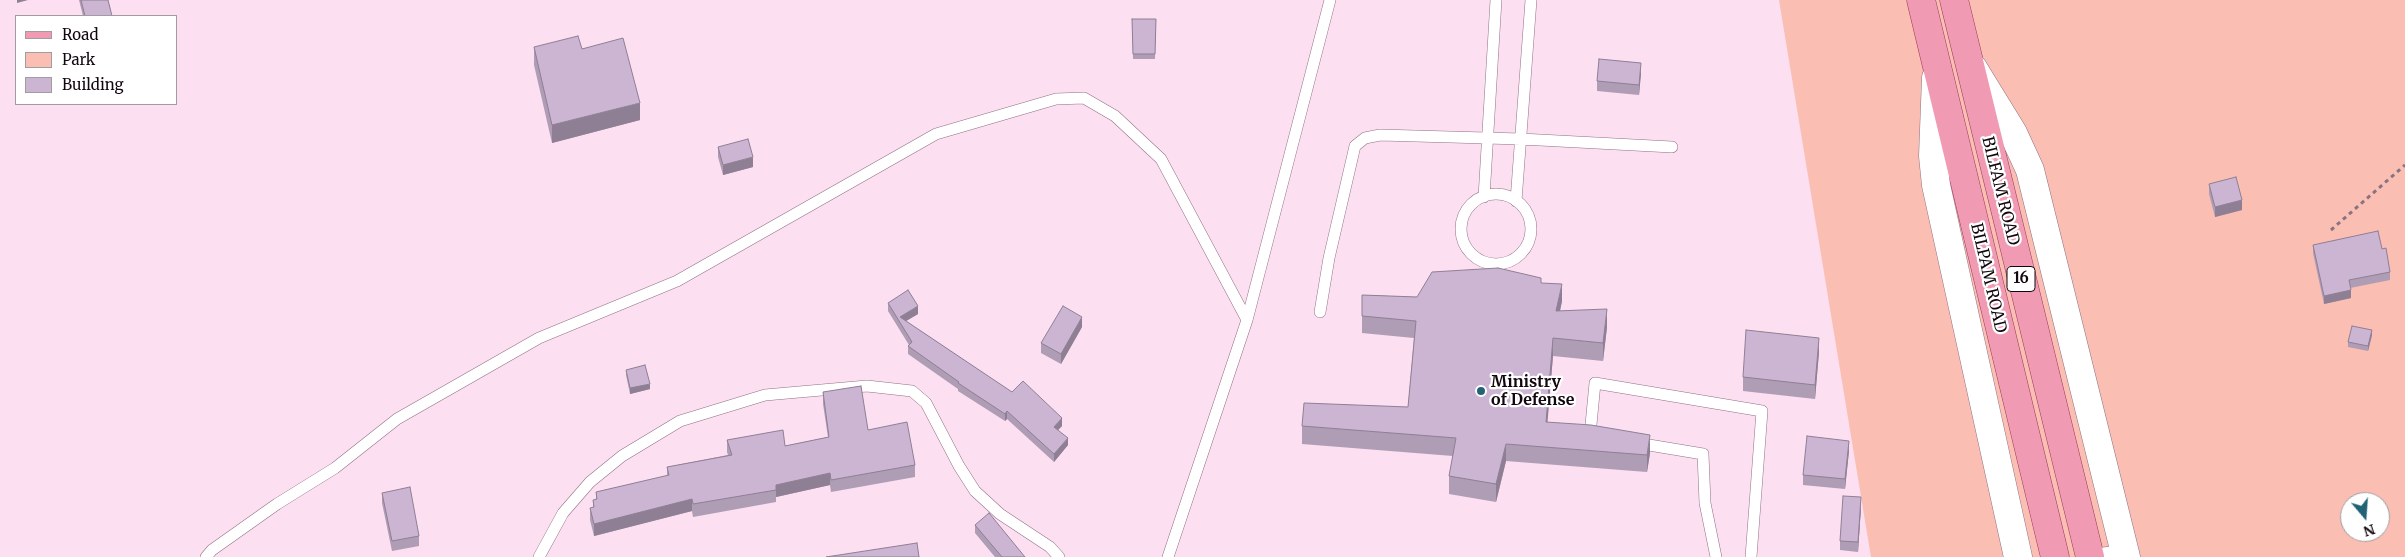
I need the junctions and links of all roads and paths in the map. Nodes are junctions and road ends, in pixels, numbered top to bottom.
1 (1330, 0) edge
2 (1496, 0) edge
3 (1531, 0) edge
4 (1921, 0) edge
5 (1954, 0) edge
6 (1966, 56) junction
7 (1937, 64) junction
8 (1486, 139) junction
9 (1521, 140) junction
10 (1672, 147) dead end
11 (2405, 165) edge
12 (1484, 197) junction
13 (1516, 201) junction
14 (2331, 230) dead end
15 (1320, 312) dead end
16 (1247, 320) junction
17 (1609, 438) edge
18 (1628, 441) edge
19 (2126, 553) edge
20 (2086, 556) edge
21 (206, 557) edge
22 (539, 557) edge
23 (1059, 557) edge
24 (1168, 557) edge
25 (1716, 557) edge
26 (1751, 557) edge
27 (2018, 557) edge
28 (2054, 557) edge

1 - 16 lane
2 - 8 lane
3 - 9 lane
4 - 7 main road, BILPAM ROAD / 16
5 - 6 main road, BILFAM ROAD / 16
6 - 19 street
6 - 20 main road, BILFAM ROAD / 16
7 - 27 street
7 - 28 main road, BILPAM ROAD / 16
8 - 9 lane
8 - 12 lane
8 - 15 lane
9 - 10 lane
9 - 13 lane
11 - 14 path
12 - 13 lane
12 - 13 lane
16 - 21 lane
16 - 24 lane
17 - 26 lane
18 - 25 lane
19 - 20 lane
22 - 23 lane

